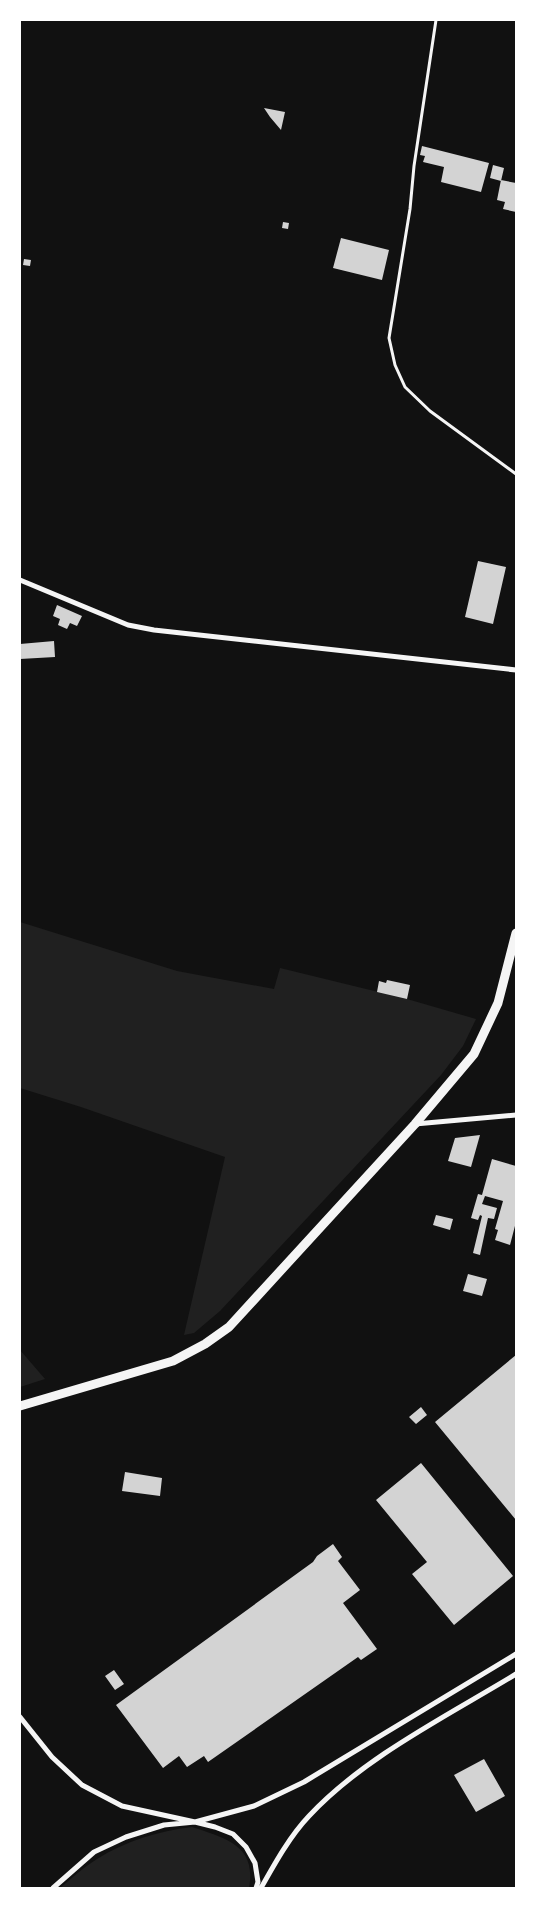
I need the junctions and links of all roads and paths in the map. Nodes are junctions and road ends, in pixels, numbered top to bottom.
1 (436, 20) edge
2 (516, 474) edge
3 (20, 580) edge
4 (516, 670) edge
5 (516, 933) edge
6 (516, 1115) edge
7 (415, 1124) junction
8 (20, 1406) edge
9 (516, 1654) edge
10 (516, 1674) edge
11 (20, 1717) edge
12 (195, 1822) junction
13 (53, 1888) edge
14 (256, 1888) edge
15 (261, 1888) edge

1 - 2 lane
3 - 4 street
5 - 7 main road
6 - 7 street
7 - 8 main road
9 - 12 street
10 - 15 street
11 - 12 street
12 - 13 street
12 - 14 street

